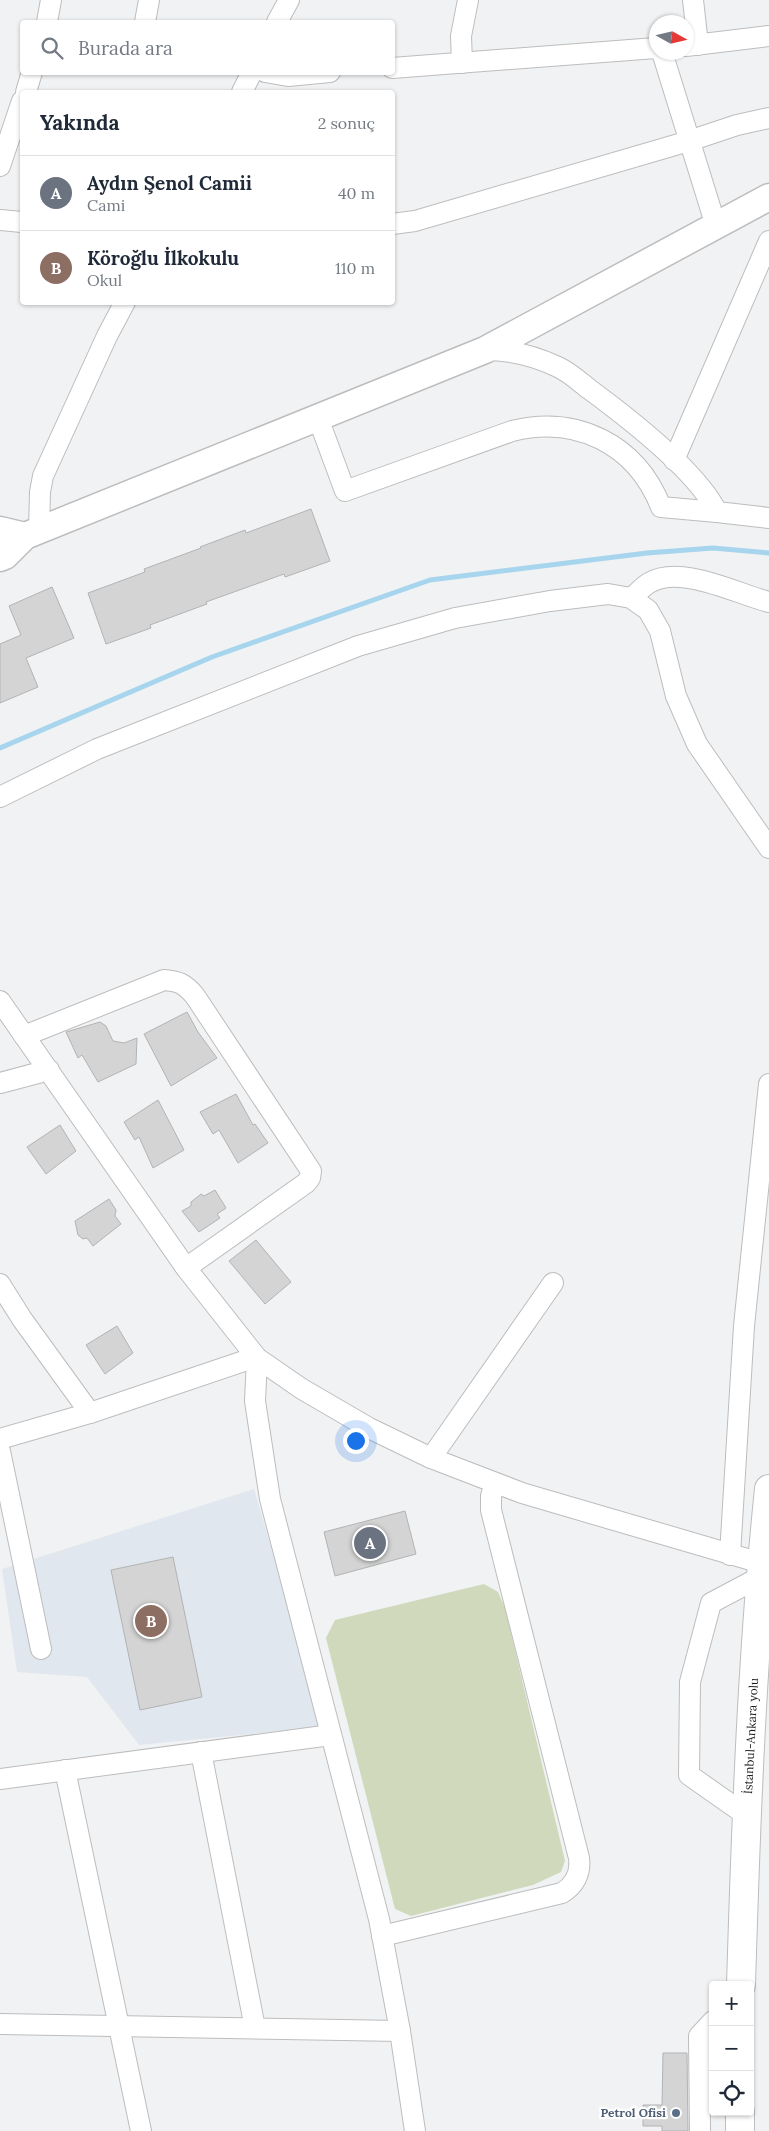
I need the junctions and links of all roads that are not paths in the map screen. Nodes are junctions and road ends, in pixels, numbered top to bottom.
1 (51, 0) edge
2 (149, 0) edge
3 (289, 0) edge
4 (468, 0) edge
5 (693, 0) edge
6 (693, 15) edge
7 (47, 20) edge
8 (145, 20) edge
9 (279, 20) edge
10 (769, 36) edge
11 (694, 46) edge
12 (649, 49) edge
13 (664, 60) edge
14 (462, 63) junction
15 (395, 68) edge
16 (31, 75) edge
17 (250, 75) edge
18 (282, 75) edge
19 (298, 75) edge
20 (27, 90) edge
21 (243, 90) edge
22 (20, 107) edge
23 (769, 118) edge
24 (689, 141) junction
25 (0, 166) edge
26 (769, 197) edge
27 (0, 220) edge
28 (20, 222) edge
29 (395, 224) edge
30 (716, 226) junction
31 (769, 241) edge
32 (124, 305) edge
33 (485, 350) junction
34 (318, 418) junction
35 (674, 460) junction
36 (717, 512) junction
37 (769, 518) edge
38 (21, 532) edge
39 (0, 558) edge
40 (631, 598) junction
41 (769, 602) edge
42 (0, 797) edge
43 (769, 848) edge
44 (0, 1001) edge
45 (24, 1036) junction
46 (50, 1070) junction
47 (0, 1083) edge
48 (769, 1084) edge
49 (186, 1268) junction
50 (553, 1283) dead end
51 (0, 1284) edge
52 (257, 1357) junction
53 (90, 1413) junction
54 (0, 1438) edge
55 (0, 1451) edge
56 (431, 1458) junction
57 (495, 1483) junction
58 (769, 1489) edge
59 (730, 1555) junction
60 (761, 1570) junction
61 (41, 1649) dead end
62 (331, 1735) junction
63 (201, 1752) junction
64 (65, 1770) junction
65 (0, 1778) edge
66 (746, 1815) junction
67 (382, 1936) junction
68 (741, 1981) edge
69 (0, 2024) edge
70 (709, 2025) edge
71 (119, 2026) junction
72 (255, 2028) junction
73 (400, 2031) junction
74 (740, 2116) edge
75 (141, 2131) edge
76 (415, 2131) edge
77 (700, 2131) edge
78 (740, 2131) edge

1 - 7 street
2 - 8 street
3 - 9 street
4 - 14 street
5 - 6 street
10 - 11 street
12 - 14 street
13 - 24 street
14 - 15 street
16 - 20 street
17 - 21 street
18 - 19 street
22 - 25 street
23 - 24 street
24 - 29 street
24 - 30 street
26 - 30 main road
27 - 28 street
30 - 33 main road
31 - 35 street
32 - 38 street
33 - 34 main road
33 - 35 street
34 - 36 street
34 - 38 main road
35 - 36 street
36 - 37 street
38 - 39 main road
40 - 41 street
40 - 42 street
40 - 43 street
44 - 45 street
45 - 46 street
45 - 49 street
46 - 47 street
46 - 49 street
48 - 59 street
49 - 52 street
50 - 56 street
51 - 53 street
52 - 53 street
52 - 56 street
52 - 62 street
53 - 54 street
55 - 61 street
56 - 57 street
57 - 59 street
57 - 67 street
58 - 60 highway, İstanbul-Ankara yolu
59 - 60 street
60 - 66 highway, İstanbul-Ankara yolu
60 - 66 street
62 - 63 street
62 - 67 street
63 - 64 street
63 - 72 street
64 - 65 street
64 - 71 street
66 - 68 highway, İstanbul-Ankara yolu
67 - 73 street
69 - 71 street
70 - 77 street
71 - 72 street
71 - 75 street
72 - 73 street
73 - 76 street
74 - 78 highway

